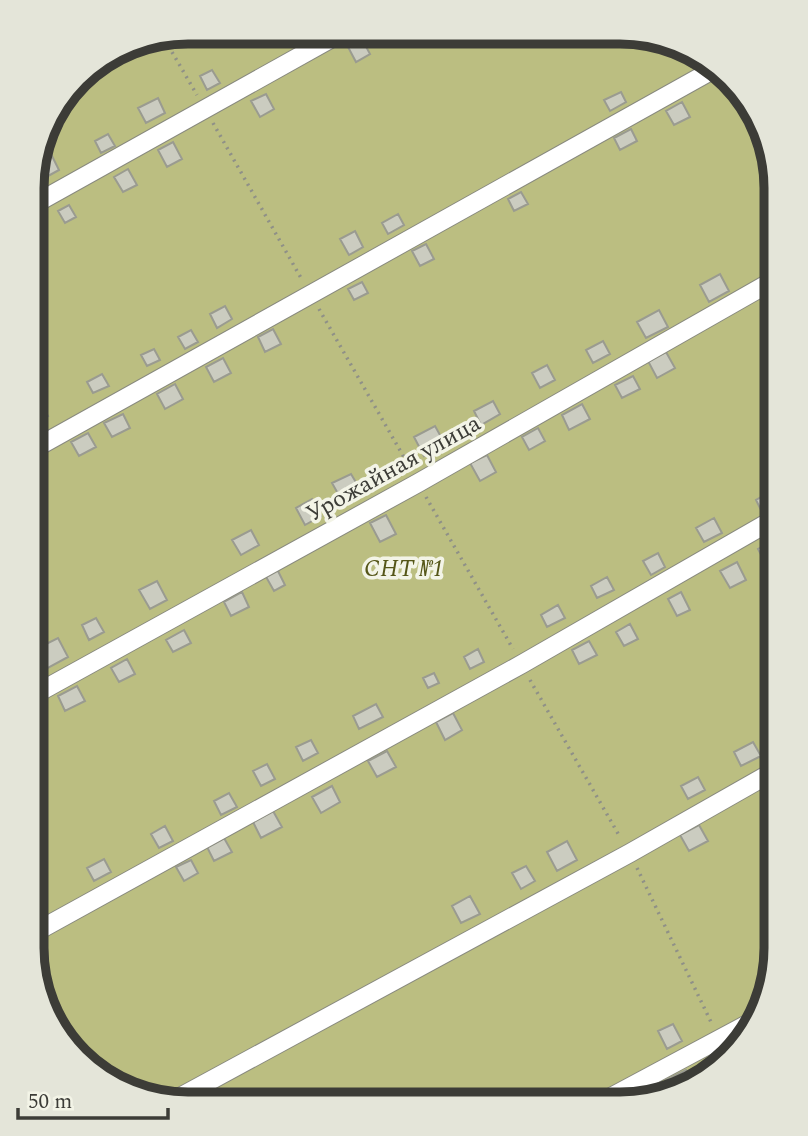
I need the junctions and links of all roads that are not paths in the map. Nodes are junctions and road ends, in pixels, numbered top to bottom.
1 (321, 44) edge
2 (707, 73) edge
3 (44, 199) edge
4 (764, 286) edge
5 (44, 443) edge
6 (764, 525) edge
7 (44, 689) edge
8 (764, 777) edge
9 (44, 927) edge
10 (741, 1027) edge
11 (189, 1092) edge
12 (620, 1092) edge

1 - 3 street
2 - 5 street
4 - 7 street, Урожайная улица
6 - 9 street
8 - 11 street
10 - 12 street

